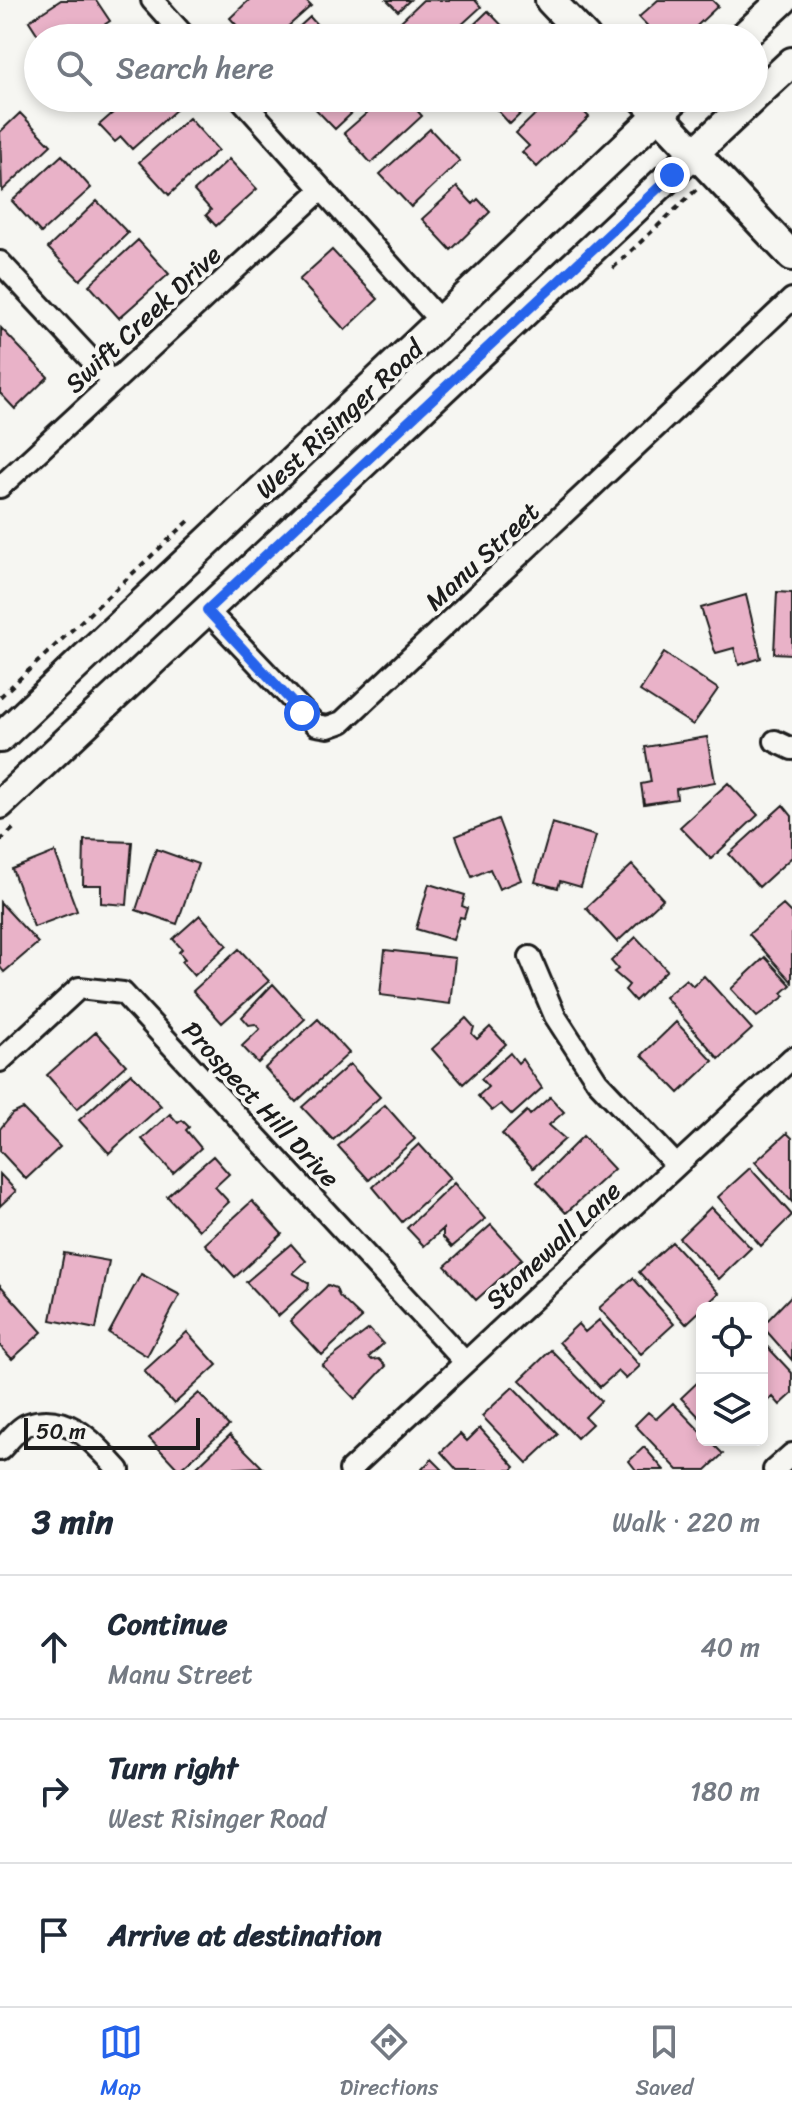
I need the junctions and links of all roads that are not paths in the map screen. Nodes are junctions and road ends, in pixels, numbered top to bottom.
1 (152, 0) edge
2 (550, 0) edge
3 (783, 0) edge
4 (173, 24) edge
5 (573, 24) edge
6 (757, 24) edge
7 (792, 62) edge
8 (768, 85) edge
9 (253, 112) edge
10 (650, 112) edge
11 (666, 112) edge
12 (739, 112) edge
13 (695, 152) junction
14 (322, 189) junction
15 (792, 256) edge
16 (0, 262) edge
17 (792, 299) edge
18 (442, 323) junction
19 (112, 382) junction
20 (0, 487) edge
21 (207, 610) junction
22 (0, 738) edge
23 (0, 804) edge
24 (530, 957) dead end
25 (792, 1058) edge
26 (0, 1061) edge
27 (676, 1165) junction
28 (465, 1362) junction
29 (0, 1450) edge
30 (792, 1454) edge
31 (119, 1470) edge
32 (350, 1470) edge
33 (774, 1470) edge

1 - 4 street
2 - 5 main road
3 - 6 main road
7 - 8 main road, West Risinger Road
9 - 14 street
10 - 18 main road, West Risinger Road
11 - 13 main road
12 - 13 main road, West Risinger Road
13 - 15 main road
13 - 21 main road, West Risinger Road
14 - 18 street
14 - 19 street, Swift Creek Drive
16 - 19 street
17 - 21 street, Manu Street
18 - 22 main road, West Risinger Road
19 - 20 street, Swift Creek Drive
21 - 23 main road, West Risinger Road
24 - 27 street
25 - 27 street, Stonewall Lane
26 - 28 street, Prospect Hill Drive
27 - 28 street, Stonewall Lane
28 - 32 street, Stonewall Lane
29 - 31 street
30 - 33 street

